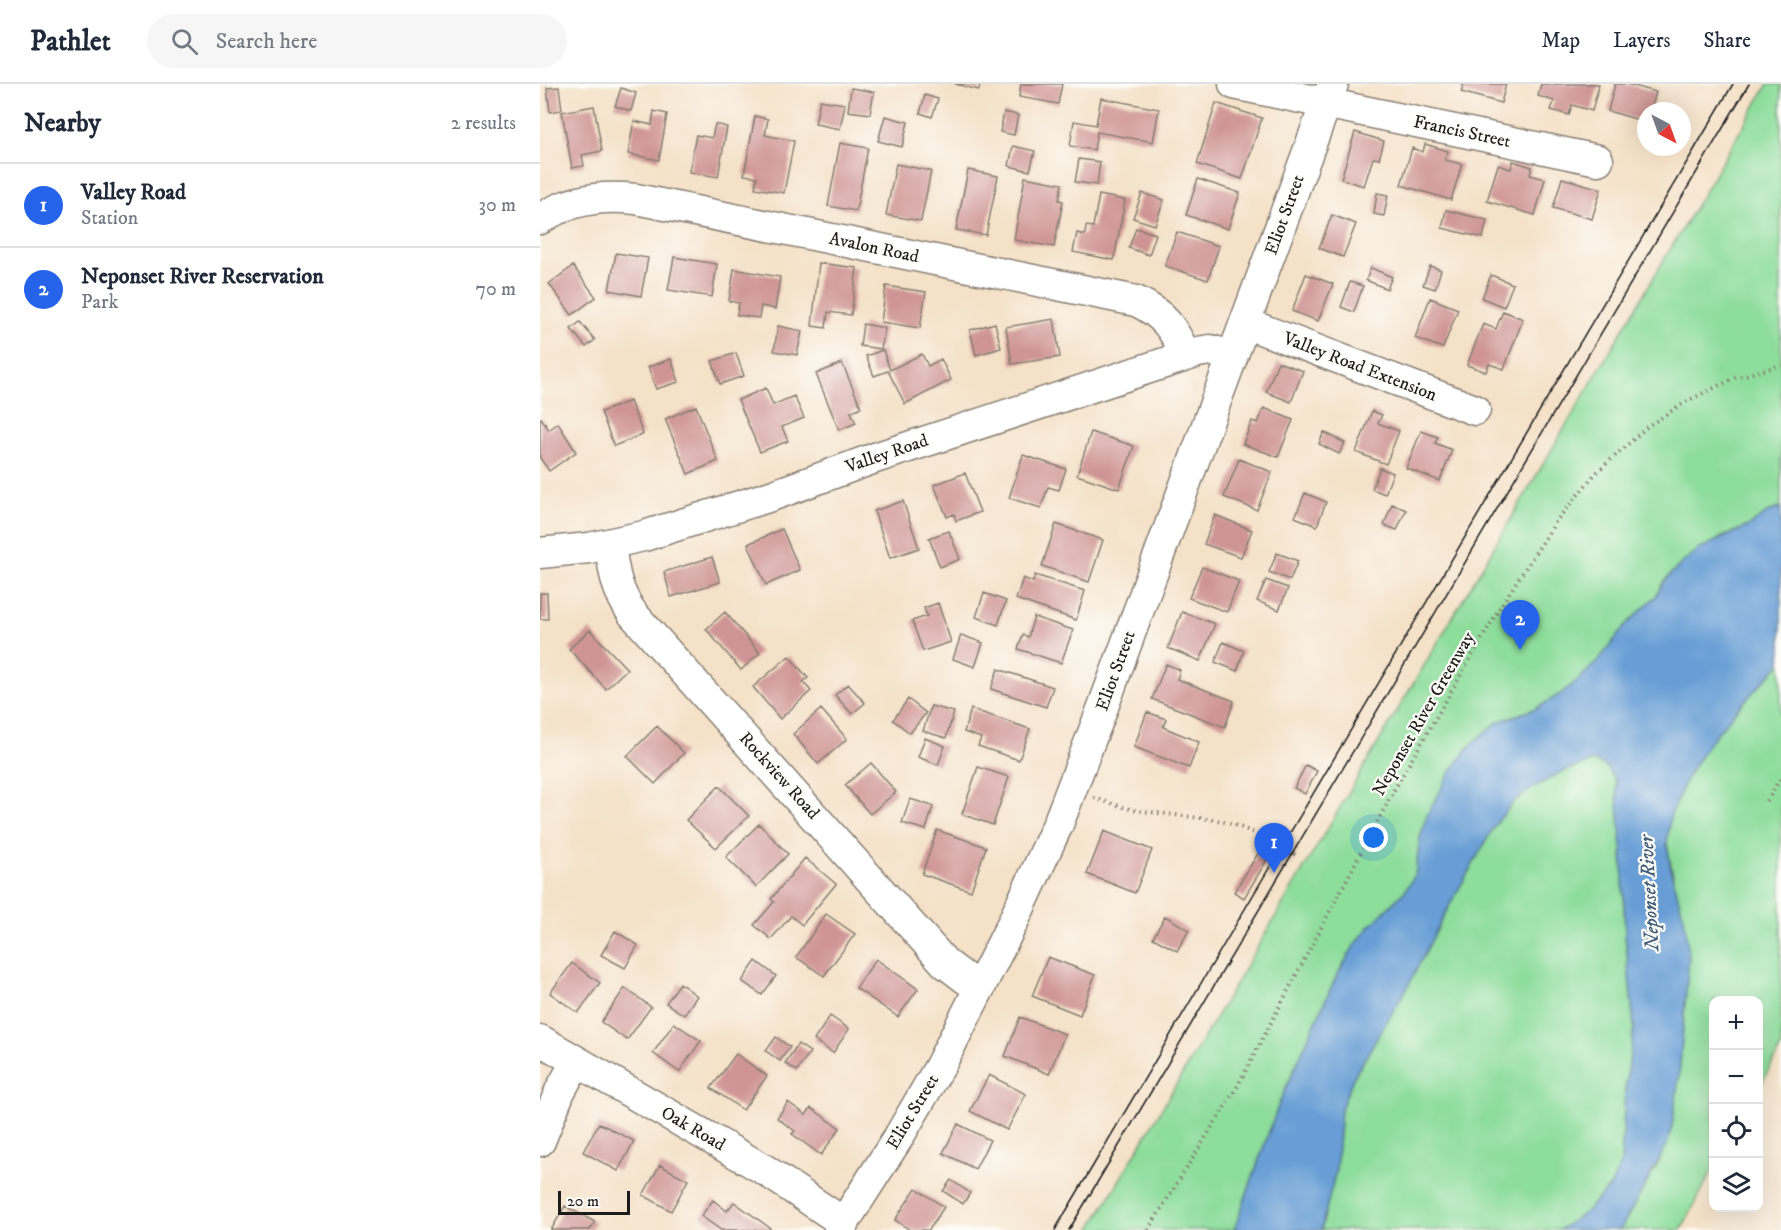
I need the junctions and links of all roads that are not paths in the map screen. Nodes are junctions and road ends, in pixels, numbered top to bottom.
1 (1234, 84) edge
2 (1330, 94) edge
3 (1598, 160) dead end
4 (540, 219) edge
5 (1245, 323) junction
6 (1186, 356) junction
7 (1232, 356) junction
8 (1475, 410) dead end
9 (610, 545) junction
10 (540, 553) edge
11 (981, 986) junction
12 (540, 1040) edge
13 (576, 1062) junction
14 (540, 1141) edge
15 (842, 1227) edge

1 - 2 street, Francis Street
2 - 3 street, Francis Street
2 - 5 street, Eliot Street
4 - 6 street, Avalon Road
5 - 7 street, Eliot Street
5 - 8 street, Valley Road Extension
6 - 7 street, Valley Road
6 - 9 street, Valley Road
7 - 11 street, Eliot Street
9 - 10 street, Valley Road
9 - 11 street, Rockview Road
11 - 15 street, Eliot Street
12 - 13 street, Oak Road
13 - 14 street
13 - 15 street, Oak Road

